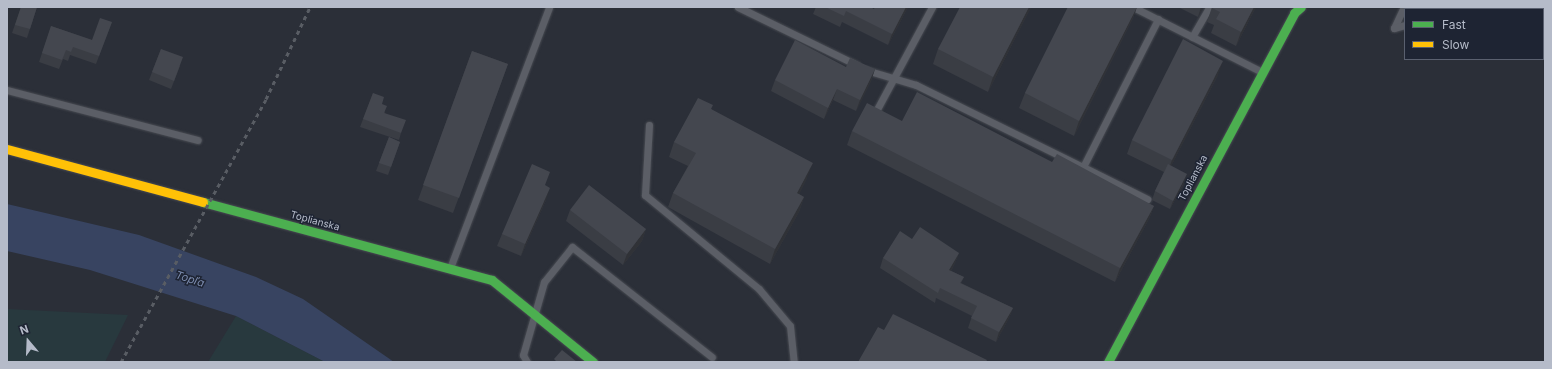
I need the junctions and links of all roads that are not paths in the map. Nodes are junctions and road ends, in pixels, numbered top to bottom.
1 (549, 7) edge
2 (738, 7) edge
3 (932, 7) edge
4 (1133, 7) edge
5 (1209, 7) edge
6 (1301, 7) edge
7 (1404, 7) edge
8 (1158, 19) junction
9 (1404, 25) edge
10 (1192, 37) junction
11 (1262, 72) junction
12 (893, 78) junction
13 (7, 90) edge
14 (875, 113) edge
15 (649, 125) dead end
16 (198, 140) dead end
17 (7, 149) edge
18 (1083, 167) junction
19 (1147, 199) dead end
20 (450, 268) junction
21 (535, 314) junction
22 (712, 357) dead end
23 (527, 362) edge
24 (593, 362) edge
25 (794, 362) edge
26 (1108, 362) edge

1 - 20 lane
2 - 12 lane
3 - 12 lane
4 - 8 lane
5 - 10 lane
6 - 11 street, Toplianska
7 - 9 lane
8 - 10 lane
8 - 18 lane
10 - 11 lane
11 - 26 street, Toplianska
12 - 14 lane
12 - 18 lane
13 - 16 lane
15 - 25 lane
17 - 20 street, Toplianska
18 - 19 lane
20 - 21 street, Toplianska
21 - 22 lane
21 - 23 lane
21 - 24 street, Toplianska

